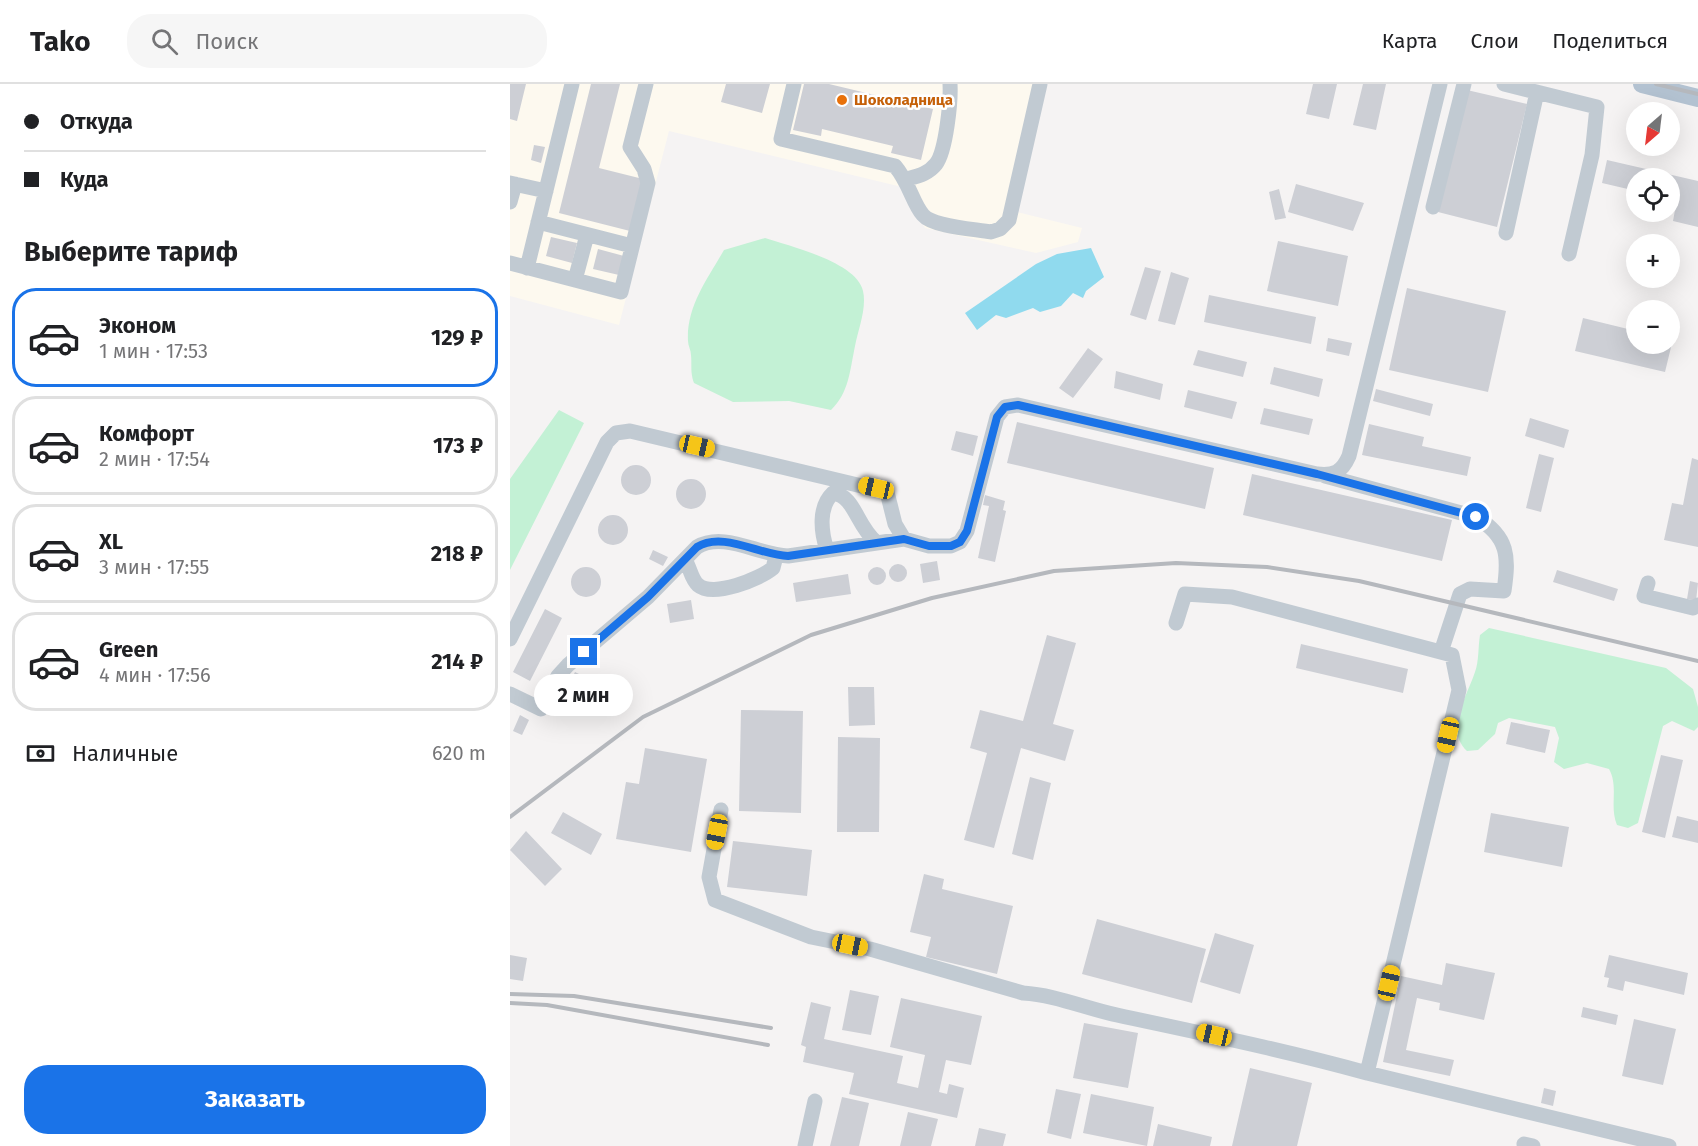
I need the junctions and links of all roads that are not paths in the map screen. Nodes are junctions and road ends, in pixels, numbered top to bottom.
1 (572, 84) edge
2 (646, 84) edge
3 (794, 84) edge
4 (950, 84) edge
5 (1040, 84) edge
6 (1440, 84) edge
7 (1464, 84) edge
8 (1504, 84) edge
9 (1642, 84) edge
10 (1537, 92) junction
11 (1698, 98) edge
12 (907, 179) junction
13 (512, 183) edge
14 (546, 191) junction
15 (510, 202) edge
16 (1433, 207) dead end
17 (538, 222) junction
18 (1506, 233) dead end
19 (587, 235) junction
20 (632, 246) junction
21 (1569, 254) dead end
22 (510, 263) edge
23 (527, 268) junction
24 (575, 280) junction
25 (1317, 474) junction
26 (904, 539) junction
27 (876, 542) junction
28 (827, 550) junction
29 (776, 555) junction
30 (685, 560) junction
31 (1648, 583) dead end
32 (1698, 605) edge
33 (1176, 622) dead end
34 (510, 639) edge
35 (1441, 652) junction
36 (510, 694) edge
37 (721, 810) dead end
38 (1367, 1073) junction
39 (815, 1101) dead end
40 (805, 1146) edge
41 (1669, 1146) edge

1 - 14 street
2 - 20 street
3 - 12 street
4 - 12 street
5 - 12 street
6 - 25 street
7 - 16 street
8 - 10 street
9 - 11 main road
10 - 18 street
10 - 21 street
13 - 14 street
13 - 15 street
14 - 17 street
17 - 19 street
17 - 23 street
19 - 20 street
19 - 24 street
20 - 24 street
22 - 23 street
23 - 24 street
25 - 26 street
25 - 35 street
26 - 27 street
26 - 34 street
27 - 28 street
27 - 28 street
28 - 29 street
29 - 30 street
29 - 30 street
30 - 36 street
31 - 32 street
33 - 35 street
35 - 38 street
37 - 38 street
38 - 41 street
39 - 40 street

